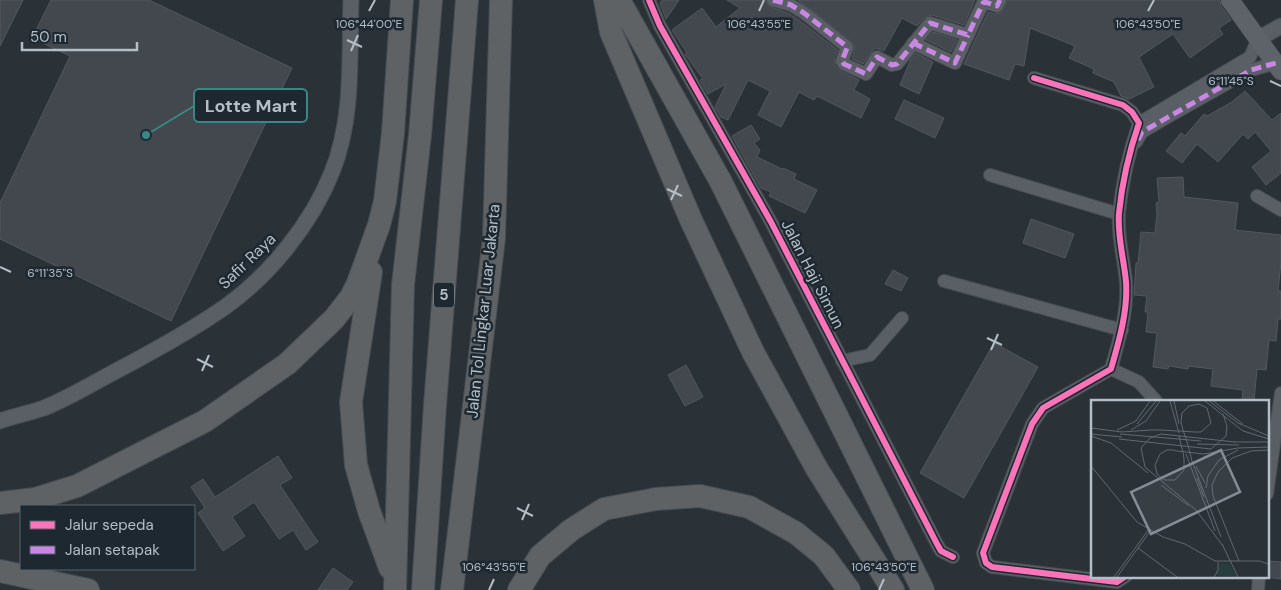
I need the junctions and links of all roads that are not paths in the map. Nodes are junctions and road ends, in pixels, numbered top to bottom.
1 (351, 0) edge
2 (402, 0) edge
3 (431, 0) edge
4 (467, 0) edge
5 (501, 0) edge
6 (605, 0) edge
7 (619, 0) edge
8 (649, 0) edge
9 (774, 0) edge
10 (1230, 0) edge
11 (999, 6) edge
12 (1281, 26) edge
13 (968, 35) junction
14 (1258, 39) junction
15 (913, 43) junction
16 (1250, 57) junction
17 (1278, 64) edge
18 (1034, 78) dead end
19 (1139, 123) junction
20 (990, 175) dead end
21 (1257, 196) dead end
22 (1281, 210) edge
23 (1119, 214) junction
24 (379, 224) junction
25 (1126, 229) dead end
26 (944, 282) dead end
27 (902, 318) dead end
28 (1122, 330) junction
29 (842, 361) junction
30 (1111, 368) junction
31 (1281, 393) edge
32 (1155, 400) edge
33 (0, 421) edge
34 (1268, 487) edge
35 (0, 503) edge
36 (953, 557) dead end
37 (0, 571) edge
38 (1123, 578) edge
39 (395, 586) edge
40 (88, 590) edge
41 (423, 590) edge
42 (452, 590) edge
43 (519, 590) edge
44 (848, 590) edge
45 (893, 590) edge
46 (923, 590) edge

1 - 33 street, Safir Raya
2 - 24 highway
3 - 39 highway
4 - 41 highway, 5
5 - 42 highway, Jalan Tol Lingkar Luar Jakarta
6 - 45 highway
7 - 46 highway
8 - 29 street, Jalan Haji Simun
9 - 15 street
10 - 14 main road
11 - 13 street
12 - 14 street
13 - 15 street
13 - 15 street
14 - 16 street
14 - 17 main road
16 - 17 street
16 - 19 street
17 - 25 street
18 - 19 street
19 - 23 street
20 - 23 street
21 - 22 street
23 - 28 street
24 - 35 highway
24 - 39 highway
26 - 28 street
27 - 29 street
28 - 30 street
29 - 36 street, Jalan Haji Simun
30 - 32 street
30 - 38 street
31 - 34 street
37 - 40 highway
43 - 44 highway

